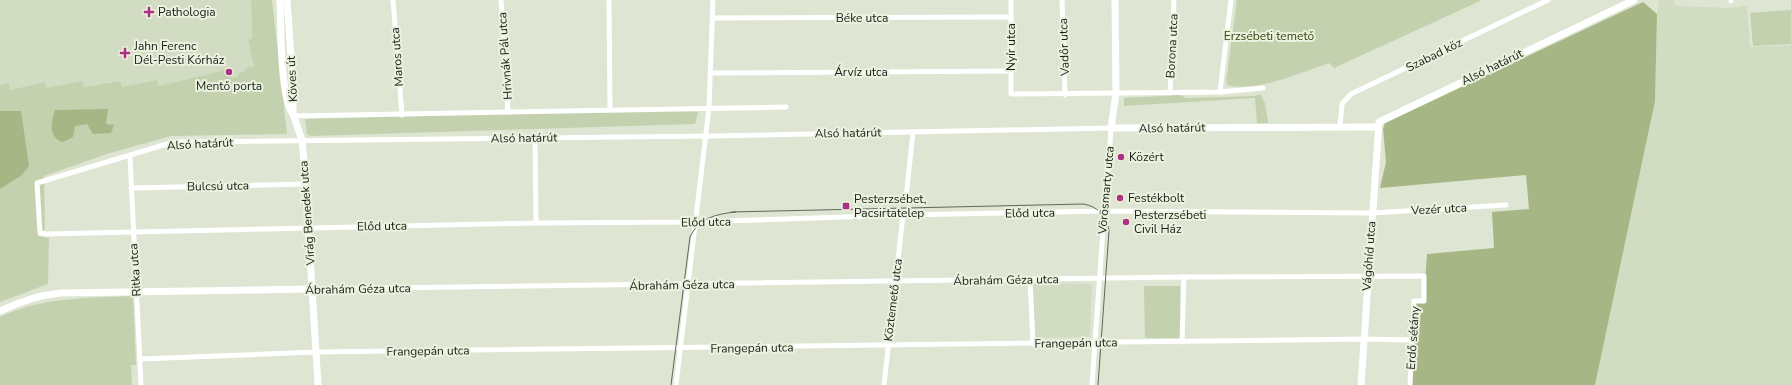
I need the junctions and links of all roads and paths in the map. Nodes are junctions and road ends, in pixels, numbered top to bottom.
1 (280, 0) edge
2 (287, 0) edge
3 (393, 0) edge
4 (501, 0) edge
5 (609, 0) edge
6 (713, 0) edge
7 (1011, 0) edge
8 (1062, 0) edge
9 (1115, 0) edge
10 (1174, 0) edge
11 (1231, 0) edge
12 (1548, 0) edge
13 (1634, 0) edge
14 (1012, 17) junction
15 (712, 18) junction
16 (287, 60) junction
17 (1011, 70) junction
18 (710, 73) junction
19 (1263, 88) dead end
20 (1220, 92) junction
21 (1116, 93) junction
22 (1170, 93) junction
23 (1065, 95) junction
24 (786, 107) dead end
25 (708, 109) junction
26 (610, 110) junction
27 (508, 112) junction
28 (402, 114) junction
29 (293, 115) junction
30 (1340, 126) junction
31 (1377, 127) junction
32 (1111, 128) junction
33 (913, 132) junction
34 (705, 136) junction
35 (535, 138) junction
36 (302, 140) junction
37 (130, 156) junction
38 (305, 184) junction
39 (131, 188) junction
40 (906, 198) dead end
41 (1506, 205) dead end
42 (1104, 212) junction
43 (1372, 213) junction
44 (903, 215) junction
45 (694, 222) junction
46 (536, 223) junction
47 (308, 228) junction
48 (133, 231) junction
49 (40, 233) joint
50 (1368, 276) junction
51 (1424, 276) joint
52 (1184, 277) junction
53 (1100, 278) junction
54 (1030, 279) junction
55 (895, 281) junction
56 (687, 285) junction
57 (311, 289) junction
58 (137, 292) junction
59 (0, 311) edge
60 (1364, 339) junction
61 (1412, 340) junction
62 (1182, 342) junction
63 (1095, 343) junction
64 (1033, 344) junction
65 (888, 346) junction
66 (680, 349) junction
67 (316, 352) junction
68 (141, 359) junction
69 (141, 385) edge
70 (318, 385) edge
71 (676, 385) edge
72 (884, 385) edge
73 (1092, 385) edge
74 (1361, 385) edge
75 (1410, 385) edge

1 - 16 street, Köves út
2 - 16 street, Köves út
3 - 28 street, Maros utca
4 - 27 street, Hrivnák Pál utca
5 - 26 street
6 - 15 street
7 - 14 street, Nyír utca
8 - 23 street, Vadőr utca
9 - 21 street, Vörösmarty utca
10 - 22 street, Borona utca
11 - 20 street
12 - 30 street, Szabad köz
13 - 31 street, Alsó határút
14 - 15 street, Béke utca
14 - 17 street, Nyír utca
15 - 18 street
16 - 29 street, Köves út
17 - 18 street, Árvíz utca
17 - 23 street, Nyír utca
18 - 25 street
19 - 20 street
20 - 22 street
21 - 22 street
21 - 23 street
21 - 32 street, Vörösmarty utca
24 - 25 street
25 - 26 street
25 - 34 street
26 - 27 street
27 - 28 street
28 - 29 street
29 - 36 street, Virág Benedek utca
30 - 31 street, Alsó határút
30 - 32 street, Alsó határút
31 - 43 street, Vágóhíd utca
32 - 33 street, Alsó határút
32 - 42 street, Vörösmarty utca
33 - 34 street, Alsó határút
33 - 40 street
34 - 35 street, Alsó határút
34 - 45 street
35 - 36 street, Alsó határút
35 - 46 street
36 - 37 street, Alsó határút
36 - 38 street, Virág Benedek utca
37 - 39 street, Ritka utca
37 - 49 street, Alsó határút
38 - 39 street, Bulcsú utca
38 - 47 street, Virág Benedek utca
39 - 48 street, Ritka utca
41 - 43 street, Vezér utca
42 - 43 street, Előd utca
42 - 44 street, Előd utca
42 - 53 street, Vörösmarty utca
43 - 50 street, Vágóhíd utca
44 - 45 street, Előd utca
44 - 55 street, Köztemető utca
45 - 46 street, Előd utca
45 - 56 street
46 - 47 street, Előd utca
47 - 48 street, Előd utca
47 - 57 street, Virág Benedek utca
48 - 49 street, Előd utca
48 - 58 street, Ritka utca
50 - 51 street, Ábrahám Géza utca
50 - 52 street, Ábrahám Géza utca
50 - 60 street, Vágóhíd utca
51 - 61 street, Erdő sétány
52 - 53 street, Ábrahám Géza utca
52 - 62 street
53 - 54 street, Ábrahám Géza utca
53 - 63 street, Vörösmarty utca
54 - 55 street, Ábrahám Géza utca
54 - 64 street
55 - 56 street, Ábrahám Géza utca
55 - 65 street, Köztemető utca
56 - 57 street, Ábrahám Géza utca
56 - 66 street
57 - 58 street, Ábrahám Géza utca
57 - 67 street, Virág Benedek utca
58 - 59 street, Ábrahám Géza utca
58 - 68 street, Ritka utca
60 - 61 street, Frangepán utca
60 - 62 street, Frangepán utca
60 - 74 street, Vágóhíd utca
61 - 75 street, Erdő sétány
62 - 63 street, Frangepán utca
63 - 64 street, Frangepán utca
63 - 73 street
64 - 65 street, Frangepán utca
65 - 66 street, Frangepán utca
65 - 72 street, Köztemető utca
66 - 67 street, Frangepán utca
66 - 71 street
67 - 68 street, Frangepán utca
67 - 70 street, Virág Benedek utca
68 - 69 street, Ritka utca

